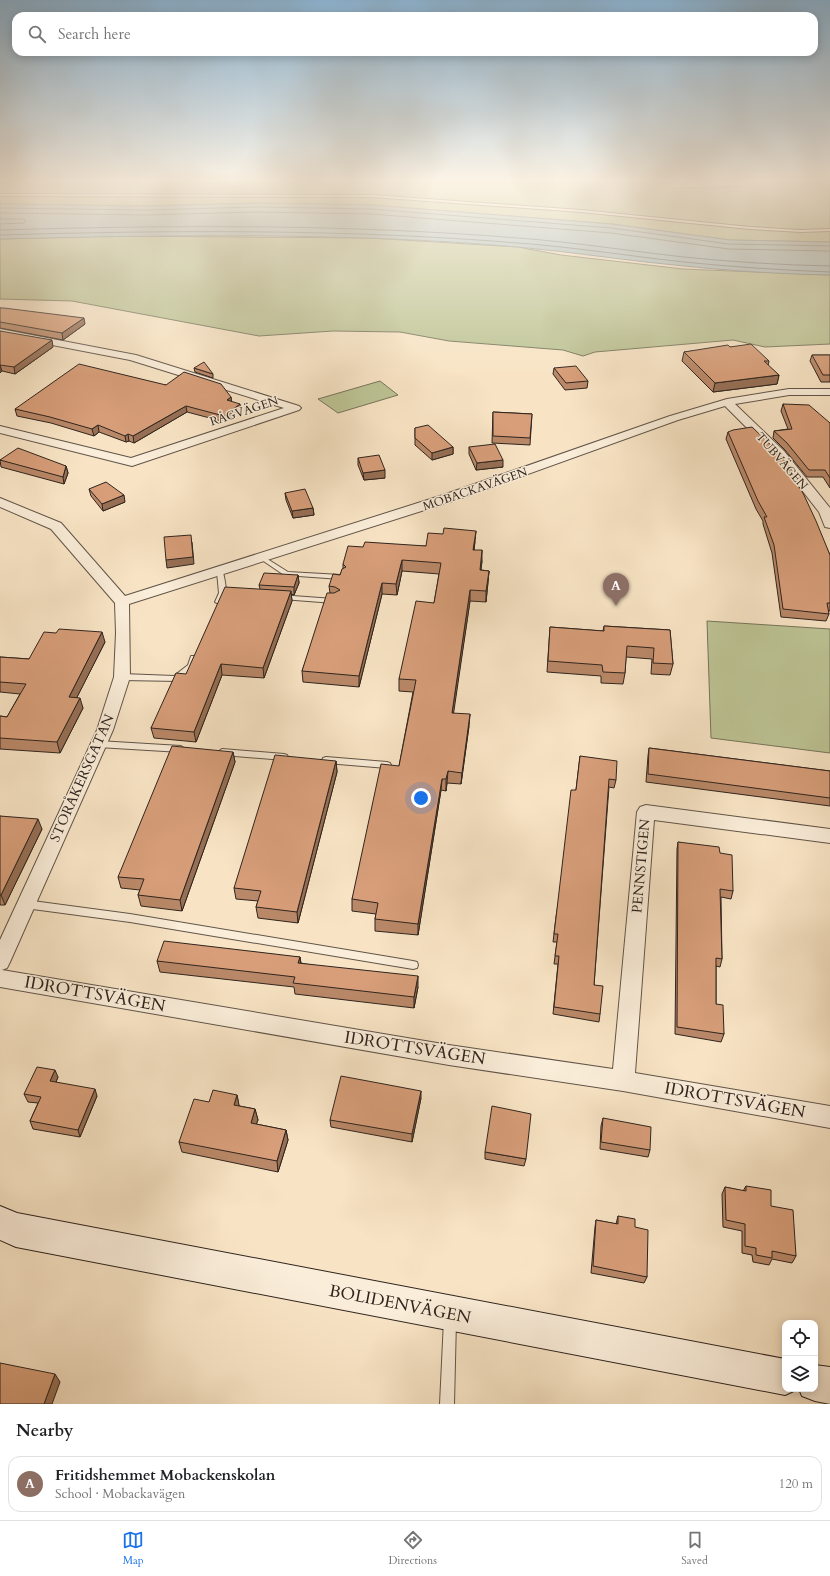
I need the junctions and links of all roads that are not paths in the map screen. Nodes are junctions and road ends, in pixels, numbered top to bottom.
1 (0, 332) edge
2 (830, 392) edge
3 (727, 402) junction
4 (0, 429) edge
5 (0, 502) edge
6 (830, 524) edge
7 (260, 558) junction
8 (220, 572) junction
9 (341, 577) edge
10 (273, 596) edge
11 (335, 601) edge
12 (122, 602) junction
13 (217, 607) edge
14 (197, 651) edge
15 (122, 678) junction
16 (98, 744) junction
17 (189, 749) edge
18 (212, 751) edge
19 (289, 757) edge
20 (319, 760) edge
21 (387, 765) edge
22 (830, 836) edge
23 (25, 904) junction
24 (0, 962) edge
25 (413, 965) dead end
26 (0, 978) edge
27 (623, 1081) junction
28 (830, 1117) edge
29 (5, 1228) edge
30 (451, 1313) junction
31 (782, 1376) edge
32 (818, 1384) edge
33 (830, 1386) edge
34 (447, 1404) edge

1 - 4 street, RÅGVÄGEN
2 - 3 street, MOBACKAVÄGEN
3 - 6 street, TUBVÄGEN
3 - 7 street, MOBACKAVÄGEN
5 - 12 street
7 - 8 street, MOBACKAVÄGEN
7 - 9 lane
8 - 12 street, MOBACKAVÄGEN
8 - 13 lane
10 - 11 lane
12 - 15 street, STORÅKERSGATAN
14 - 15 lane
15 - 16 street, STORÅKERSGATAN
16 - 17 lane
16 - 23 street, STORÅKERSGATAN
18 - 19 lane
20 - 21 lane
22 - 27 street, PENNSTIGEN
23 - 24 street, STORÅKERSGATAN
23 - 25 lane
26 - 27 street, IDROTTSVÄGEN
27 - 28 street, IDROTTSVÄGEN
29 - 30 main road, BOLIDENVÄGEN
30 - 31 main road, BOLIDENVÄGEN
30 - 34 lane
32 - 33 main road

